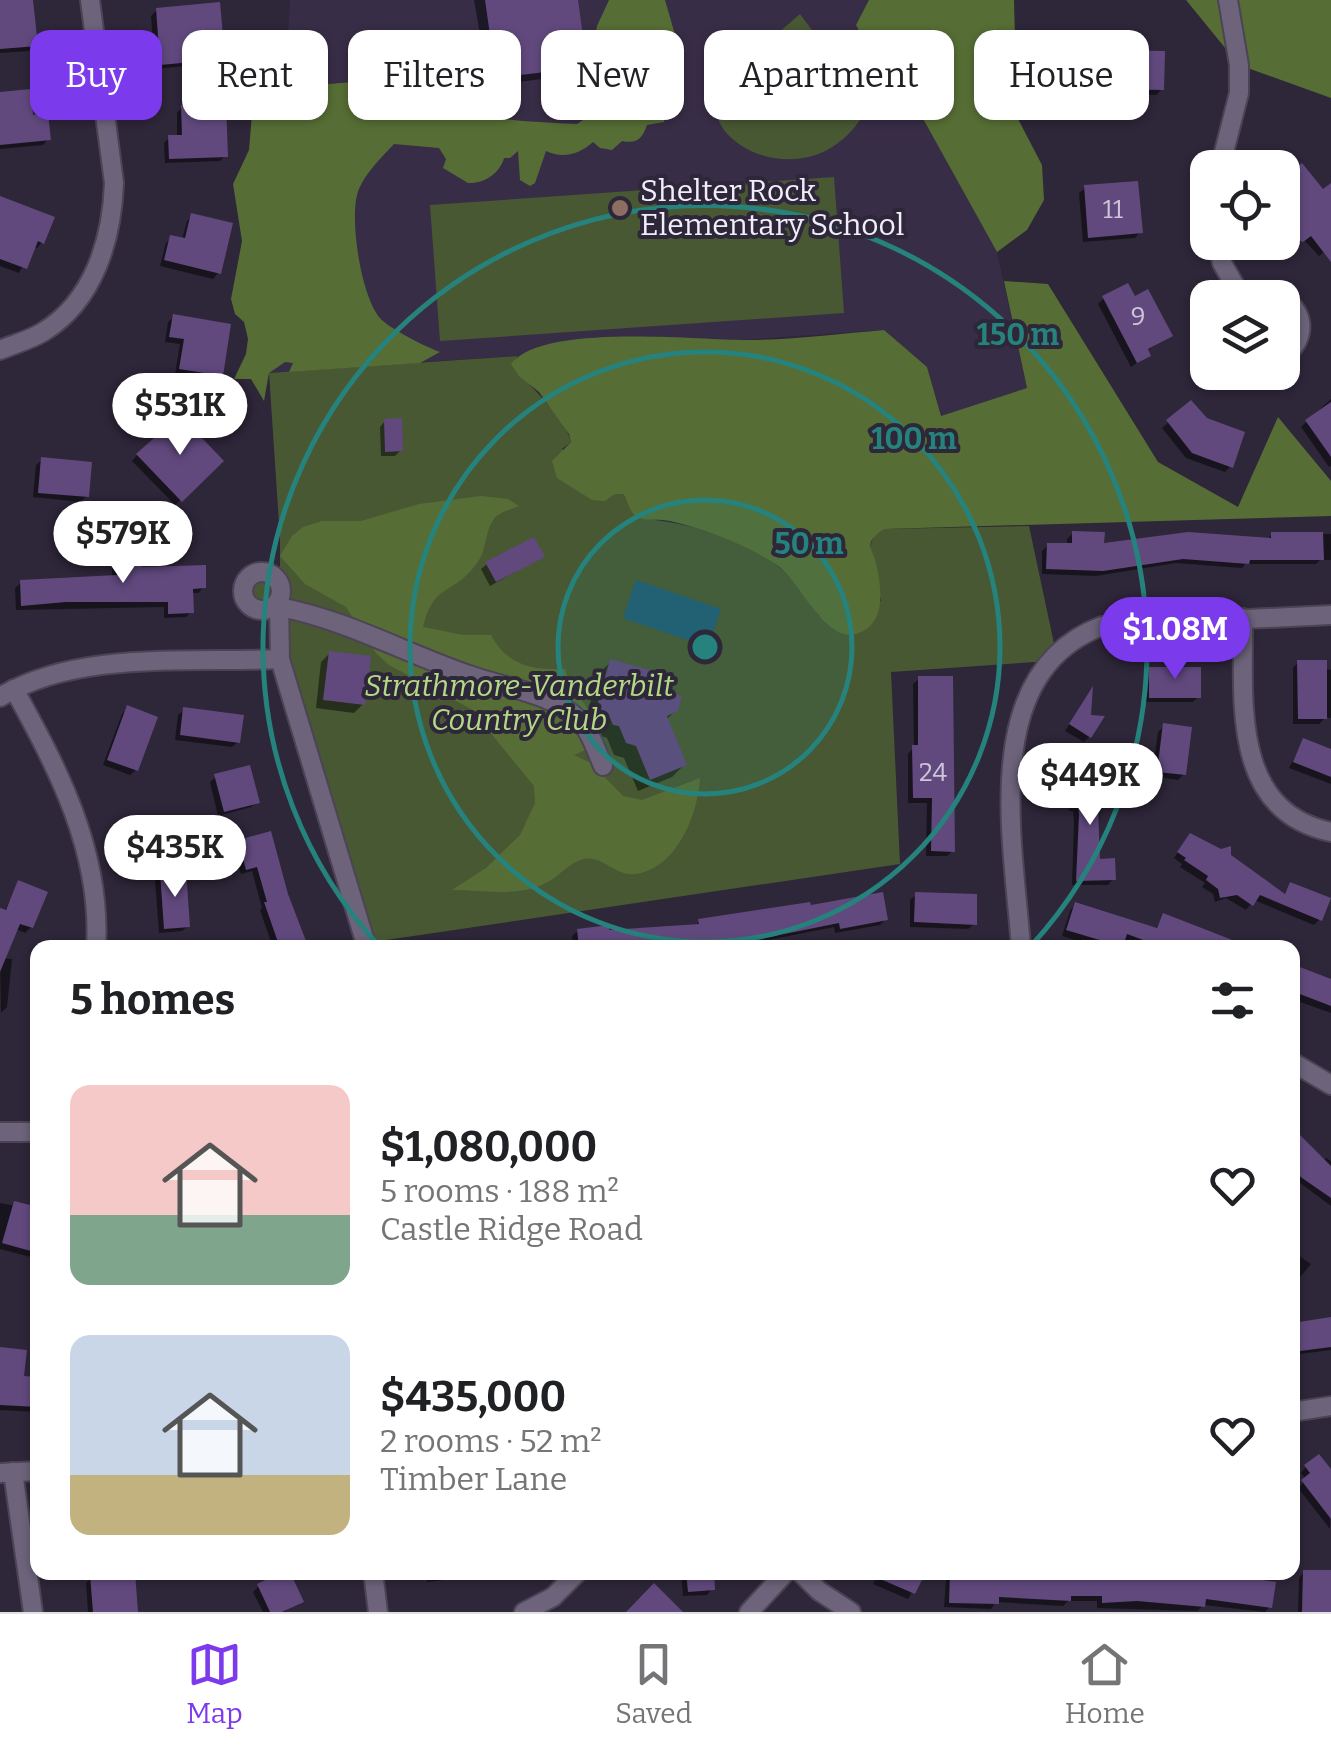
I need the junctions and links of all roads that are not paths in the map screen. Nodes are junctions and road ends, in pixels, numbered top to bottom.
1 (90, 0) edge
2 (1228, 0) edge
3 (1225, 150) edge
4 (0, 350) edge
5 (1331, 614) edge
6 (1243, 618) junction
7 (280, 658) junction
8 (7, 693) edge
9 (603, 766) dead end
10 (1331, 832) edge
11 (95, 940) edge
12 (365, 940) edge
13 (1021, 940) edge
14 (1300, 1067) edge
15 (1331, 1084) edge
16 (0, 1132) edge
17 (30, 1132) edge
18 (1331, 1406) edge
19 (1300, 1411) edge
20 (6, 1472) edge
21 (375, 1580) edge
22 (570, 1580) edge
23 (779, 1580) edge
24 (808, 1580) edge
25 (33, 1612) edge
26 (378, 1612) edge
27 (524, 1612) edge
28 (749, 1612) edge
29 (851, 1612) edge

1 - 4 street
2 - 3 street
5 - 6 street
6 - 10 street
6 - 13 street
7 - 8 street
7 - 9 street
7 - 12 street
8 - 11 street
14 - 15 street
16 - 17 street
18 - 19 street
20 - 25 street
21 - 26 street
22 - 27 street
23 - 28 street
24 - 29 street

